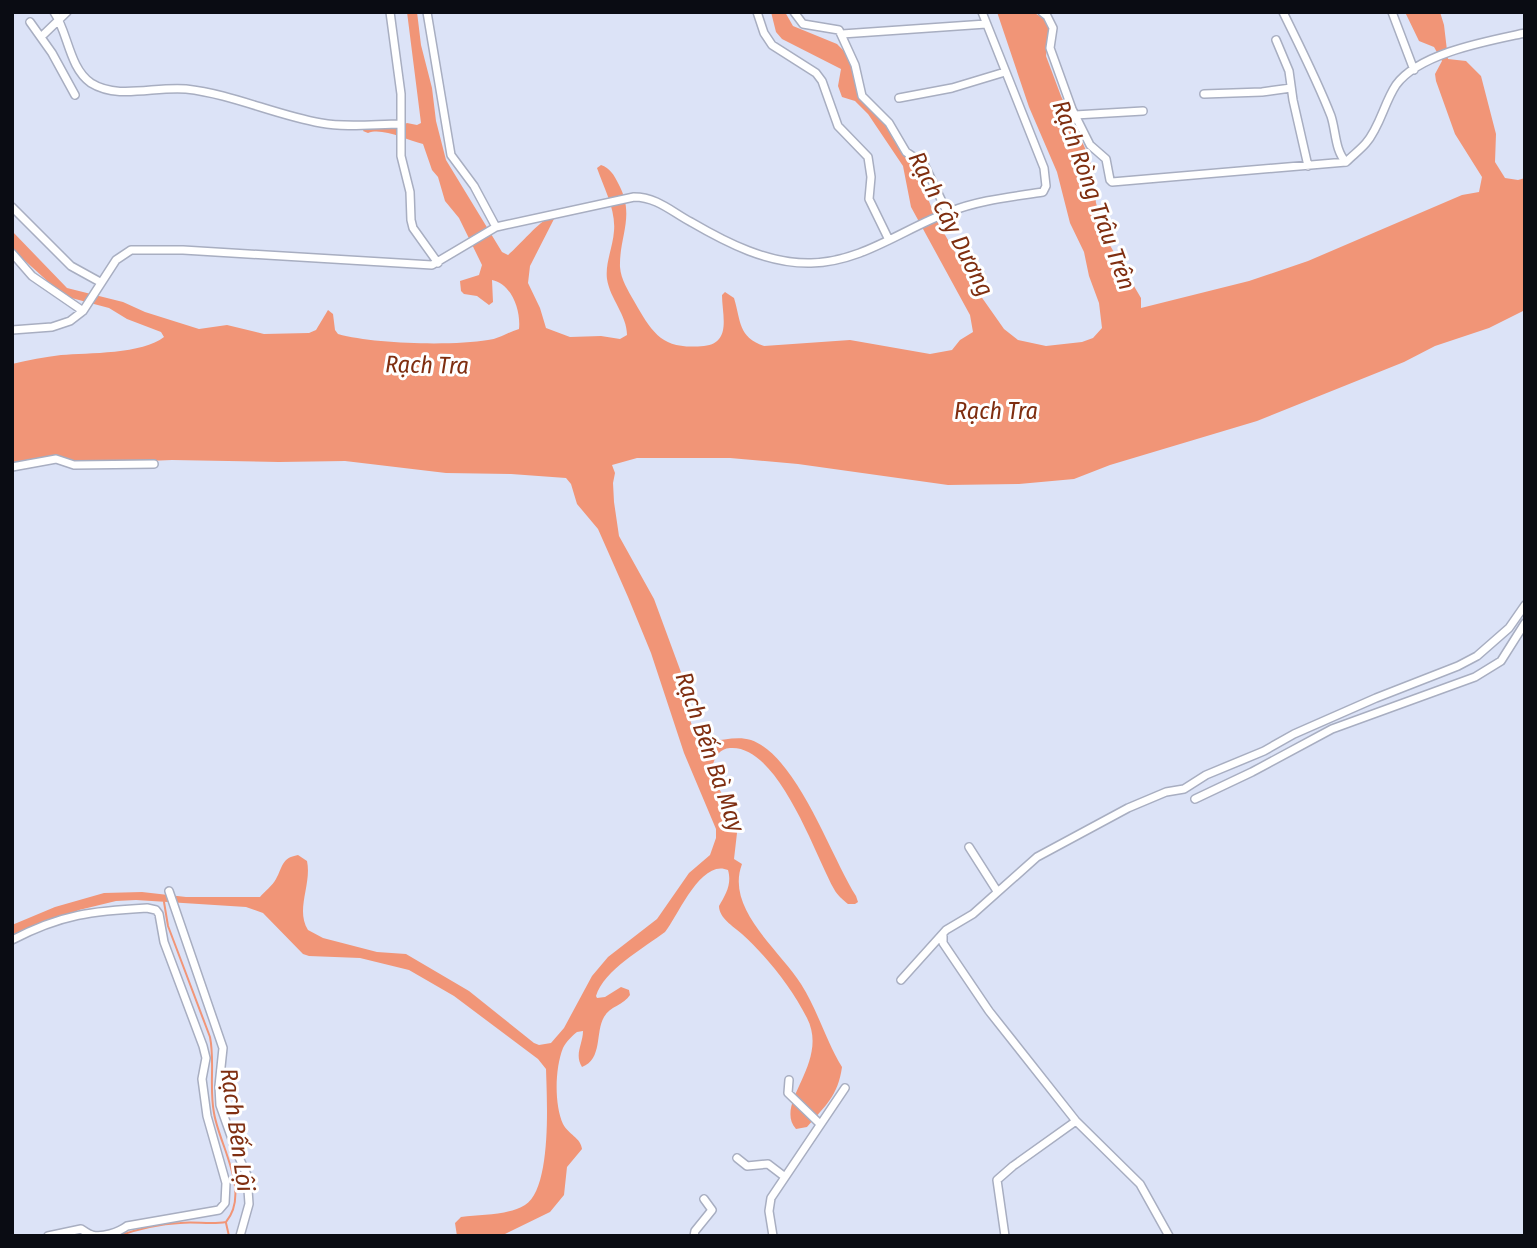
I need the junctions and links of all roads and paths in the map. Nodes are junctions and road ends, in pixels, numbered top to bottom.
1 (67, 12) edge
2 (390, 12) edge
3 (427, 12) edge
4 (757, 12) edge
5 (794, 12) edge
6 (982, 12) edge
7 (1042, 12) edge
8 (1283, 12) edge
9 (1391, 12) edge
10 (57, 16) edge
11 (30, 22) dead end
12 (986, 24) junction
13 (1525, 33) edge
14 (842, 34) junction
15 (42, 36) junction
16 (1276, 40) dead end
17 (1414, 70) junction
18 (1005, 72) junction
19 (1292, 88) junction
20 (1204, 94) dead end
21 (75, 95) dead end
22 (899, 98) dead end
23 (1143, 111) dead end
24 (1075, 115) junction
25 (401, 125) junction
26 (1346, 162) junction
27 (1308, 166) junction
28 (12, 207) edge
29 (945, 213) junction
30 (495, 228) junction
31 (889, 240) junction
32 (12, 253) edge
33 (438, 263) junction
34 (98, 285) junction
35 (85, 308) junction
36 (12, 330) edge
37 (154, 464) dead end
38 (12, 467) edge
39 (1525, 605) edge
40 (1525, 623) edge
41 (1195, 799) dead end
42 (969, 847) dead end
43 (998, 891) junction
44 (170, 892) dead end
45 (943, 936) junction
46 (12, 940) edge
47 (901, 980) dead end
48 (789, 1080) dead end
49 (845, 1088) dead end
50 (1076, 1121) junction
51 (818, 1122) junction
52 (737, 1158) dead end
53 (785, 1177) junction
54 (704, 1199) dead end
55 (48, 1236) edge
56 (240, 1236) edge
57 (694, 1236) edge
58 (773, 1236) edge
59 (1004, 1236) edge
60 (1168, 1236) edge

1 - 10 street
2 - 25 street
3 - 30 street
4 - 31 street
5 - 14 street
6 - 12 street
7 - 24 street
8 - 26 street
9 - 17 street
10 - 15 street
10 - 25 street
11 - 15 street
12 - 14 street
12 - 18 street
13 - 17 street
14 - 29 street
15 - 21 street
16 - 19 street
17 - 26 street
18 - 22 street
18 - 29 street
19 - 20 street
19 - 27 street
23 - 24 street
24 - 27 street
25 - 33 street
26 - 27 street
28 - 34 street
29 - 31 street
30 - 31 street
30 - 33 street
32 - 35 street
33 - 34 street
34 - 35 street
35 - 36 street
37 - 38 street
39 - 43 street
40 - 41 street
42 - 43 street
43 - 45 street
44 - 56 street
45 - 47 street
45 - 50 street
46 - 55 street
48 - 51 street
49 - 51 street
50 - 59 street
50 - 60 street
51 - 53 street
52 - 53 street
53 - 58 street
54 - 57 street

